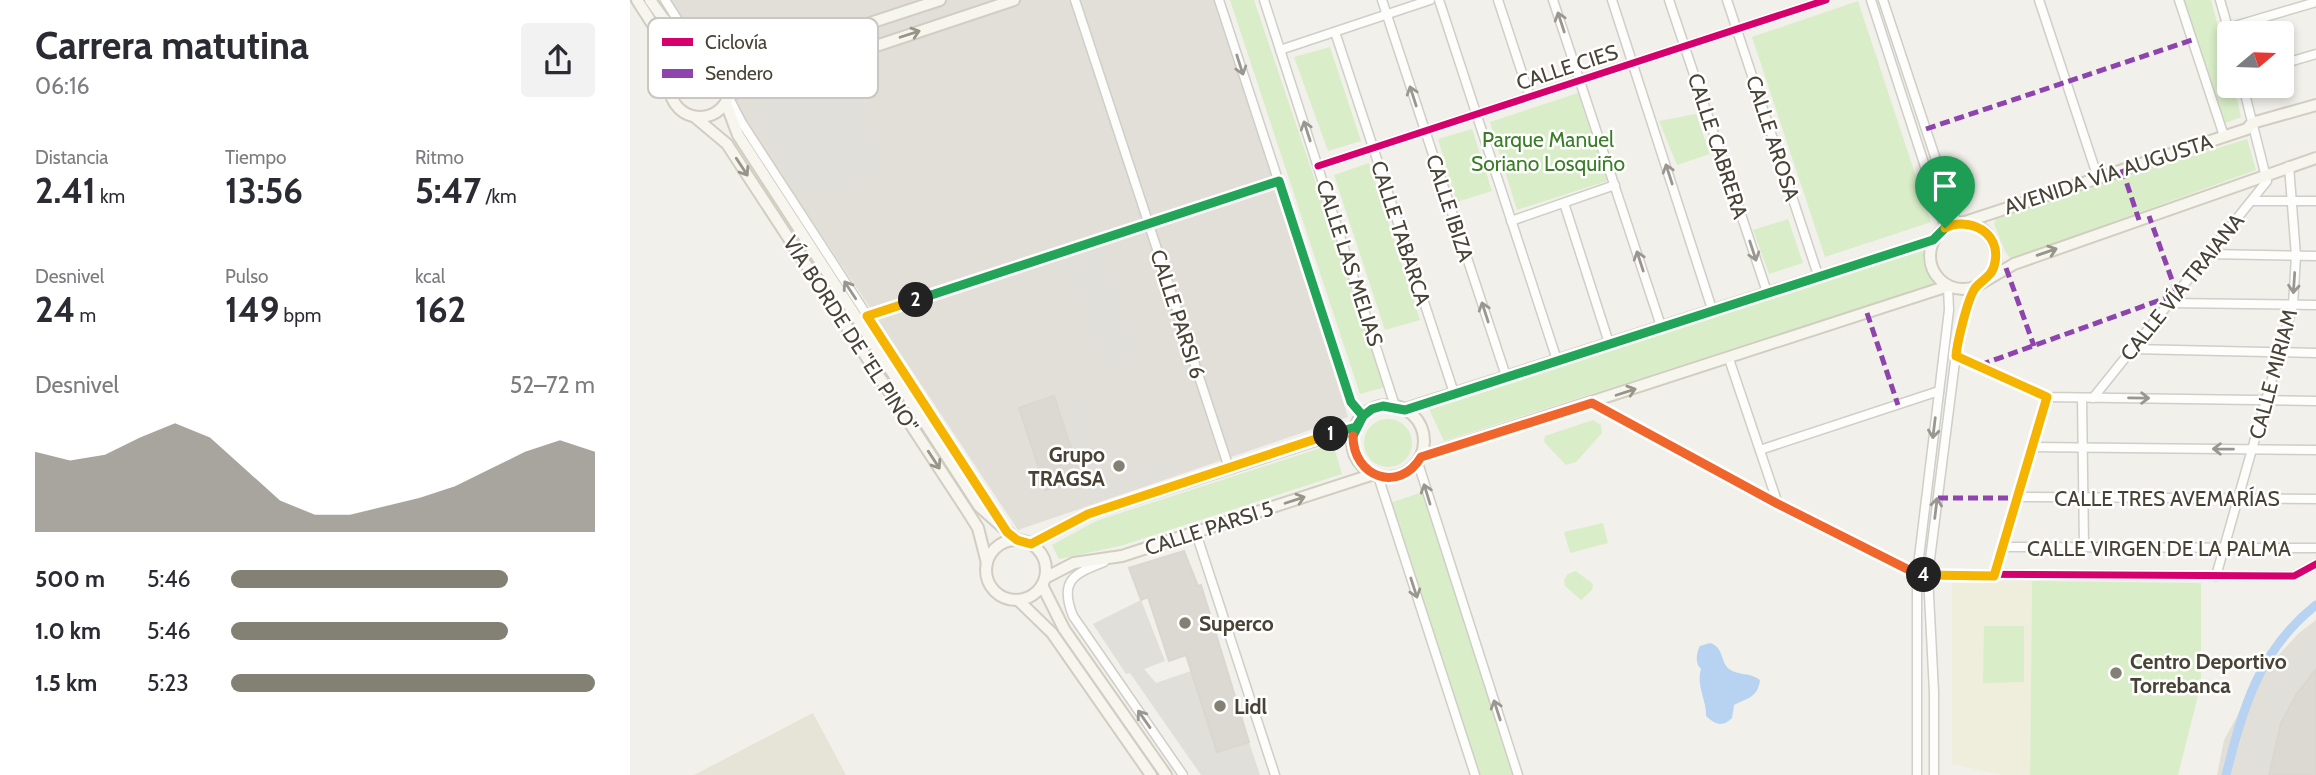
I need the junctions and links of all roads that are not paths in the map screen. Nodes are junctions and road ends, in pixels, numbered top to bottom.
1 (637, 0) edge
2 (650, 0) edge
3 (666, 0) edge
4 (940, 0) edge
5 (1014, 0) edge
6 (1075, 0) edge
7 (1219, 0) edge
8 (1264, 0) edge
9 (1382, 0) edge
10 (1430, 0) edge
11 (1439, 0) edge
12 (1497, 0) edge
13 (1553, 0) edge
14 (1612, 0) edge
15 (1669, 0) edge
16 (1727, 0) edge
17 (1826, 0) edge
18 (1871, 0) edge
19 (1883, 0) edge
20 (2039, 0) edge
21 (2179, 0) edge
22 (2220, 0) edge
23 (2316, 2) edge
24 (1387, 14) junction
25 (649, 18) edge
26 (663, 18) edge
27 (677, 18) edge
28 (878, 20) edge
29 (2226, 21) edge
30 (2261, 21) edge
31 (1737, 29) junction
32 (1335, 32) junction
33 (1685, 46) junction
34 (878, 47) edge
35 (1280, 50) junction
36 (2316, 54) edge
37 (2294, 60) edge
38 (1633, 63) junction
39 (1580, 80) junction
40 (1530, 97) junction
41 (672, 98) edge
42 (728, 98) junction
43 (2246, 98) edge
44 (2316, 104) edge
45 (1476, 114) junction
46 (696, 118) junction
47 (2252, 124) junction
48 (1424, 132) junction
49 (2224, 136) junction
50 (1374, 148) junction
51 (2316, 158) edge
52 (1318, 166) junction
53 (2290, 166) junction
54 (2266, 174) junction
55 (2098, 178) junction
56 (1279, 181) junction
57 (1615, 185) junction
58 (2252, 201) junction
59 (2294, 201) junction
60 (2316, 201) edge
61 (1564, 203) junction
62 (1511, 221) junction
63 (1960, 223) junction
64 (1148, 224) junction
65 (1945, 228) junction
66 (1933, 240) junction
67 (2209, 254) junction
68 (2296, 256) junction
69 (2316, 256) edge
70 (1818, 275) junction
71 (1985, 281) junction
72 (1948, 286) junction
73 (1975, 288) junction
74 (1766, 292) junction
75 (2170, 303) junction
76 (2293, 305) junction
77 (2316, 305) edge
78 (1713, 309) junction
79 (867, 316) junction
80 (1661, 326) junction
81 (1609, 343) junction
82 (2132, 349) junction
83 (2280, 352) junction
84 (2316, 353) edge
85 (1956, 356) junction
86 (1729, 359) junction
87 (1557, 360) junction
88 (1506, 376) junction
89 (1939, 391) junction
90 (1454, 393) junction
91 (2047, 397) junction
92 (2082, 398) junction
93 (2093, 398) junction
94 (2266, 400) junction
95 (2316, 401) edge
96 (1592, 403) junction
97 (1400, 408) junction
98 (1363, 416) junction
99 (1356, 427) junction
100 (2032, 447) junction
101 (2082, 448) junction
102 (2252, 449) junction
103 (1760, 450) junction
104 (2316, 450) edge
105 (1419, 460) junction
106 (1228, 467) junction
107 (1376, 475) junction
108 (2017, 497) junction
109 (2083, 497) junction
110 (2239, 498) junction
111 (2316, 499) edge
112 (1778, 504) junction
113 (1007, 532) junction
114 (1196, 533) junction
115 (1017, 540) junction
116 (1031, 544) junction
117 (2003, 547) junction
118 (2084, 547) junction
119 (2225, 548) junction
120 (2316, 548) edge
121 (1111, 559) junction
122 (987, 563) junction
123 (2316, 564) edge
124 (1917, 574) junction
125 (1928, 575) junction
126 (1994, 576) junction
127 (2216, 576) junction
128 (1043, 582) junction
129 (1018, 600) junction
130 (1151, 775) edge
131 (1166, 775) edge
132 (1183, 775) edge
133 (1275, 775) edge
134 (1475, 775) edge
135 (1518, 775) edge
136 (1917, 775) edge
137 (1934, 775) edge

1 - 25 street
2 - 26 street
3 - 27 street
4 - 28 street
34 -> 5 street
6 - 64 street, CALLE PARSI 6
7 -> 56 street, CALLE LAS MELIAS
8 - 35 street, CALLE LAS MELIAS
9 - 24 street, CALLE IBIZA
10 - 24 street
11 - 45 street
12 - 40 street
39 -> 13 street
14 - 38 street
15 - 33 street, CALLE CABRERA
16 - 31 street, CALLE AROSA
17 - 31 street, CALLE CIES
18 - 65 street
19 - 63 street
20 - 55 street
21 - 49 street
22 - 29 street
23 - 30 street
24 - 32 street
48 -> 24 street, CALLE IBIZA
31 - 33 street, CALLE CIES
31 - 70 street, CALLE AROSA
32 - 35 street
32 - 50 street, CALLE TABARCA
33 - 38 street, CALLE CIES
33 -> 74 street, CALLE CABRERA
52 -> 35 street, CALLE LAS MELIAS
36 - 37 street
38 - 39 street, CALLE CIES
78 -> 38 street
39 - 40 street, CALLE CIES
39 - 57 street
40 - 45 street, CALLE CIES
41 - 46 street
42 - 46 street
79 -> 42 street
42 - 113 street, VÍA BORDE DE "EL PINO"
43 - 47 street
44 - 47 street, AVENIDA VÍA AUGUSTA
45 - 48 street, CALLE CIES
45 - 62 street
46 -> 122 street, VÍA BORDE DE "EL PINO"
47 - 49 street, AVENIDA VÍA AUGUSTA
47 - 54 street
48 - 50 street, CALLE CIES
88 -> 48 street, CALLE IBIZA
49 - 55 street, AVENIDA VÍA AUGUSTA
50 - 52 street, CALLE CIES
50 - 90 street, CALLE TABARCA
51 - 53 street
52 - 97 street, CALLE LAS MELIAS
53 - 54 street
53 - 59 street, CALLE MIRIAM
54 - 58 street, CALLE VÍA TRAIANA
71 -> 54 street
55 - 63 street, AVENIDA VÍA AUGUSTA
56 - 64 street
56 - 98 street, CALLE LAS MELIAS
57 - 61 street
80 -> 57 street
58 - 59 street
58 - 67 street, CALLE VÍA TRAIANA
59 - 60 street
59 - 68 street, CALLE MIRIAM
61 - 62 street
61 - 81 street
62 - 87 street
63 - 65 street
63 - 71 street
64 - 79 street
64 - 106 street, CALLE PARSI 6
65 - 66 street
66 - 70 street
66 - 72 street
67 - 68 street
67 - 75 street, CALLE VÍA TRAIANA
68 - 69 street
68 -> 76 street, CALLE MIRIAM
70 - 74 street
71 - 73 street
72 - 73 street
72 - 86 street
72 - 89 street
73 - 85 street
74 - 78 street
75 - 76 street
75 - 82 street, CALLE VÍA TRAIANA
76 - 77 street
76 - 83 street, CALLE MIRIAM
78 - 80 street
79 - 113 street
80 - 81 street
81 - 87 street
82 - 83 street
82 - 93 street, CALLE VÍA TRAIANA
83 - 84 street
83 - 94 street, CALLE MIRIAM
85 - 91 street
125 -> 85 street
96 -> 86 street
86 - 103 street
87 - 88 street
88 - 90 street
89 - 103 street
89 -> 124 street
90 - 97 street
91 - 92 street
91 - 100 street
92 - 93 street
92 - 101 street
93 -> 94 street
94 - 95 street
94 - 102 street, CALLE MIRIAM
96 - 105 street
96 - 112 street
97 - 98 street
97 - 105 street
98 - 99 street
99 - 106 street
99 - 107 street
100 - 101 street
100 - 108 street
102 -> 101 street
101 - 109 street
102 - 104 street
102 - 110 street, CALLE MIRIAM
103 - 112 street
105 - 107 street
135 -> 105 street
106 - 116 street
114 -> 107 street, CALLE PARSI 5
107 -> 134 street
108 - 109 street, CALLE TRES AVEMARÍAS
108 - 117 street
109 - 110 street, CALLE TRES AVEMARÍAS
109 - 118 street
110 - 111 street, CALLE TRES AVEMARÍAS
110 - 119 street, CALLE MIRIAM
112 - 124 street
113 - 115 street, VÍA BORDE DE "EL PINO"
114 - 121 street, CALLE PARSI 5
114 - 133 street
115 - 116 street
115 - 122 street
116 - 128 street
117 - 118 street, CALLE VIRGEN DE LA PALMA
117 - 126 street
118 - 119 street, CALLE VIRGEN DE LA PALMA
119 - 120 street, CALLE VIRGEN DE LA PALMA
119 - 127 street, CALLE MIRIAM
121 - 128 street, CALLE PARSI 5
132 -> 121 street
122 - 129 street
123 - 127 street
124 - 125 street
124 - 136 street
125 - 126 street
125 - 137 street
126 - 127 street
128 - 129 street
128 - 131 street
129 - 130 street

